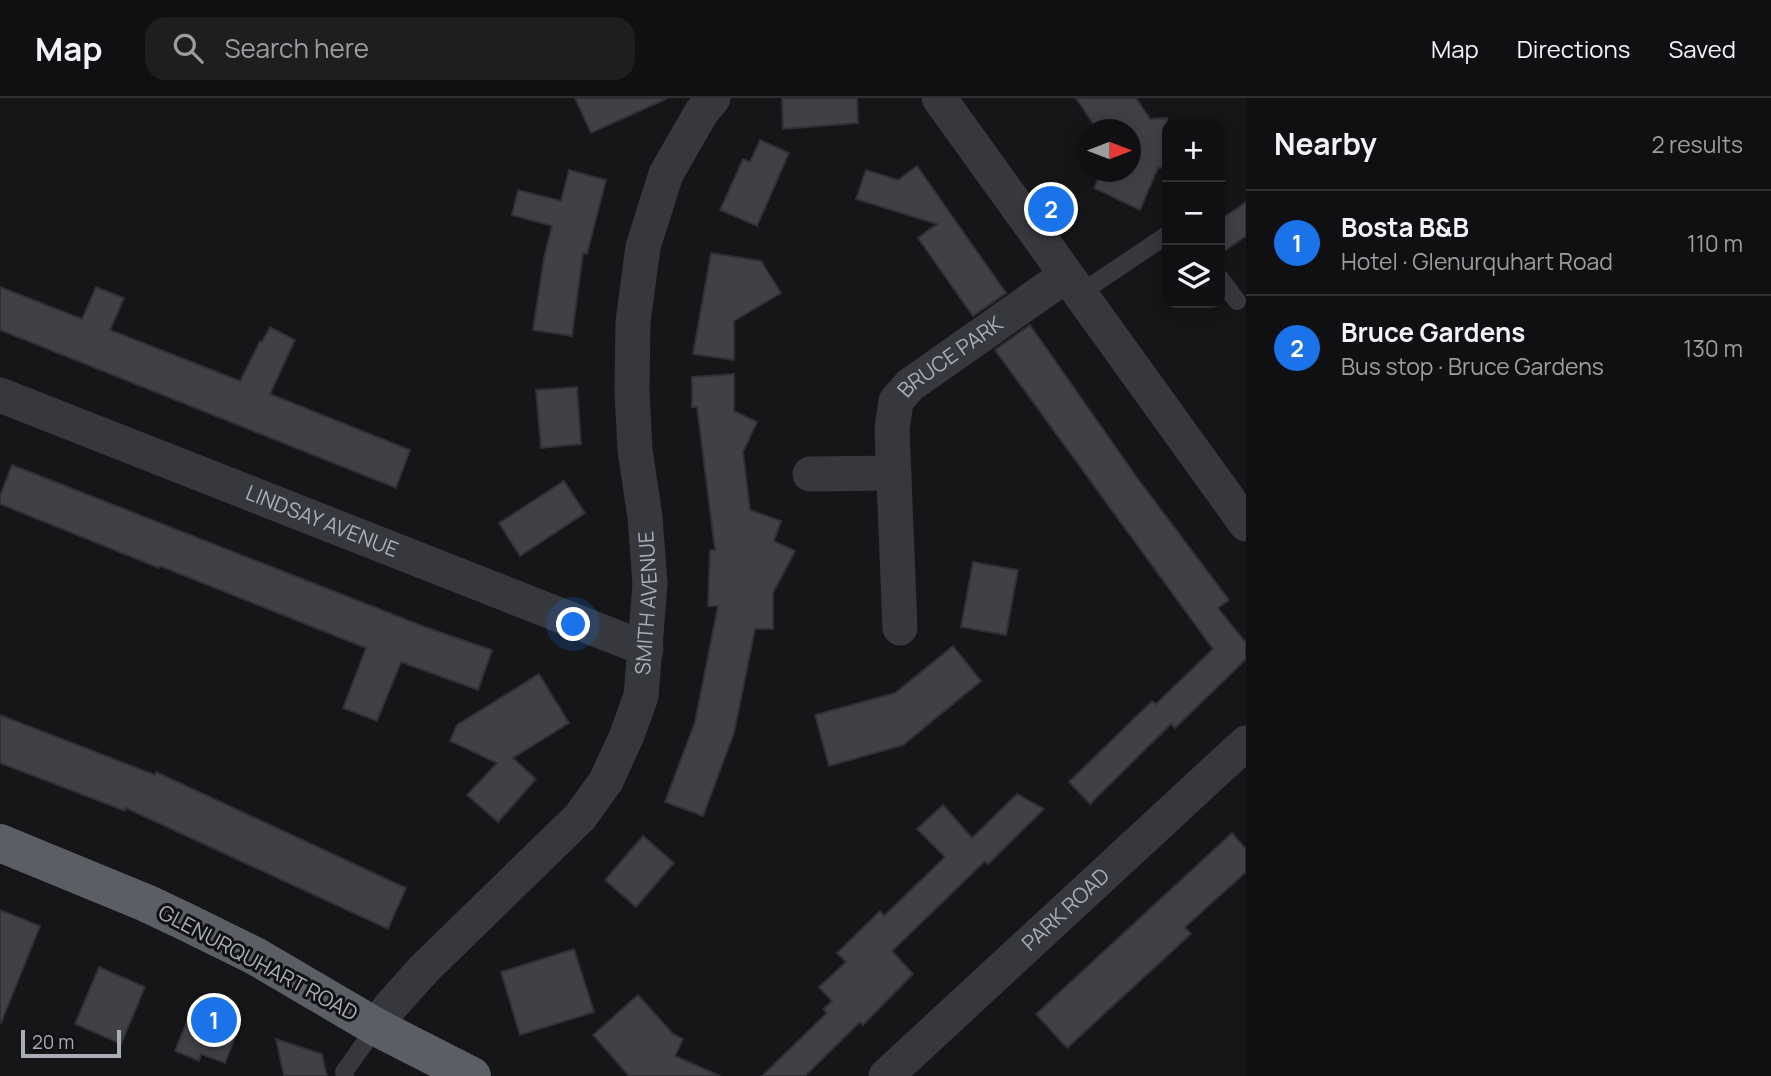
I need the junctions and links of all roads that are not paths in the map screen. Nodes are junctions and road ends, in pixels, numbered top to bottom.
1 (713, 98) edge
2 (939, 98) edge
3 (1162, 238) edge
4 (1072, 285) junction
5 (1225, 285) edge
6 (1237, 301) dead end
7 (0, 395) edge
8 (894, 472) junction
9 (810, 474) dead end
10 (1246, 524) edge
11 (900, 628) dead end
12 (646, 649) junction
13 (1246, 743) edge
14 (0, 844) edge
15 (376, 1027) junction
16 (345, 1076) edge
17 (472, 1076) edge
18 (886, 1076) edge

1 - 12 street, SMITH AVENUE
2 - 4 street
3 - 4 lane
4 - 8 street, BRUCE PARK
4 - 10 street
5 - 6 lane
7 - 12 street, LINDSAY AVENUE
8 - 9 street
8 - 11 street, BRUCE PARK
12 - 15 street, SMITH AVENUE
13 - 18 street, PARK ROAD
14 - 15 highway, GLENURQUHART ROAD
15 - 16 lane
15 - 17 highway, GLENURQUHART ROAD

